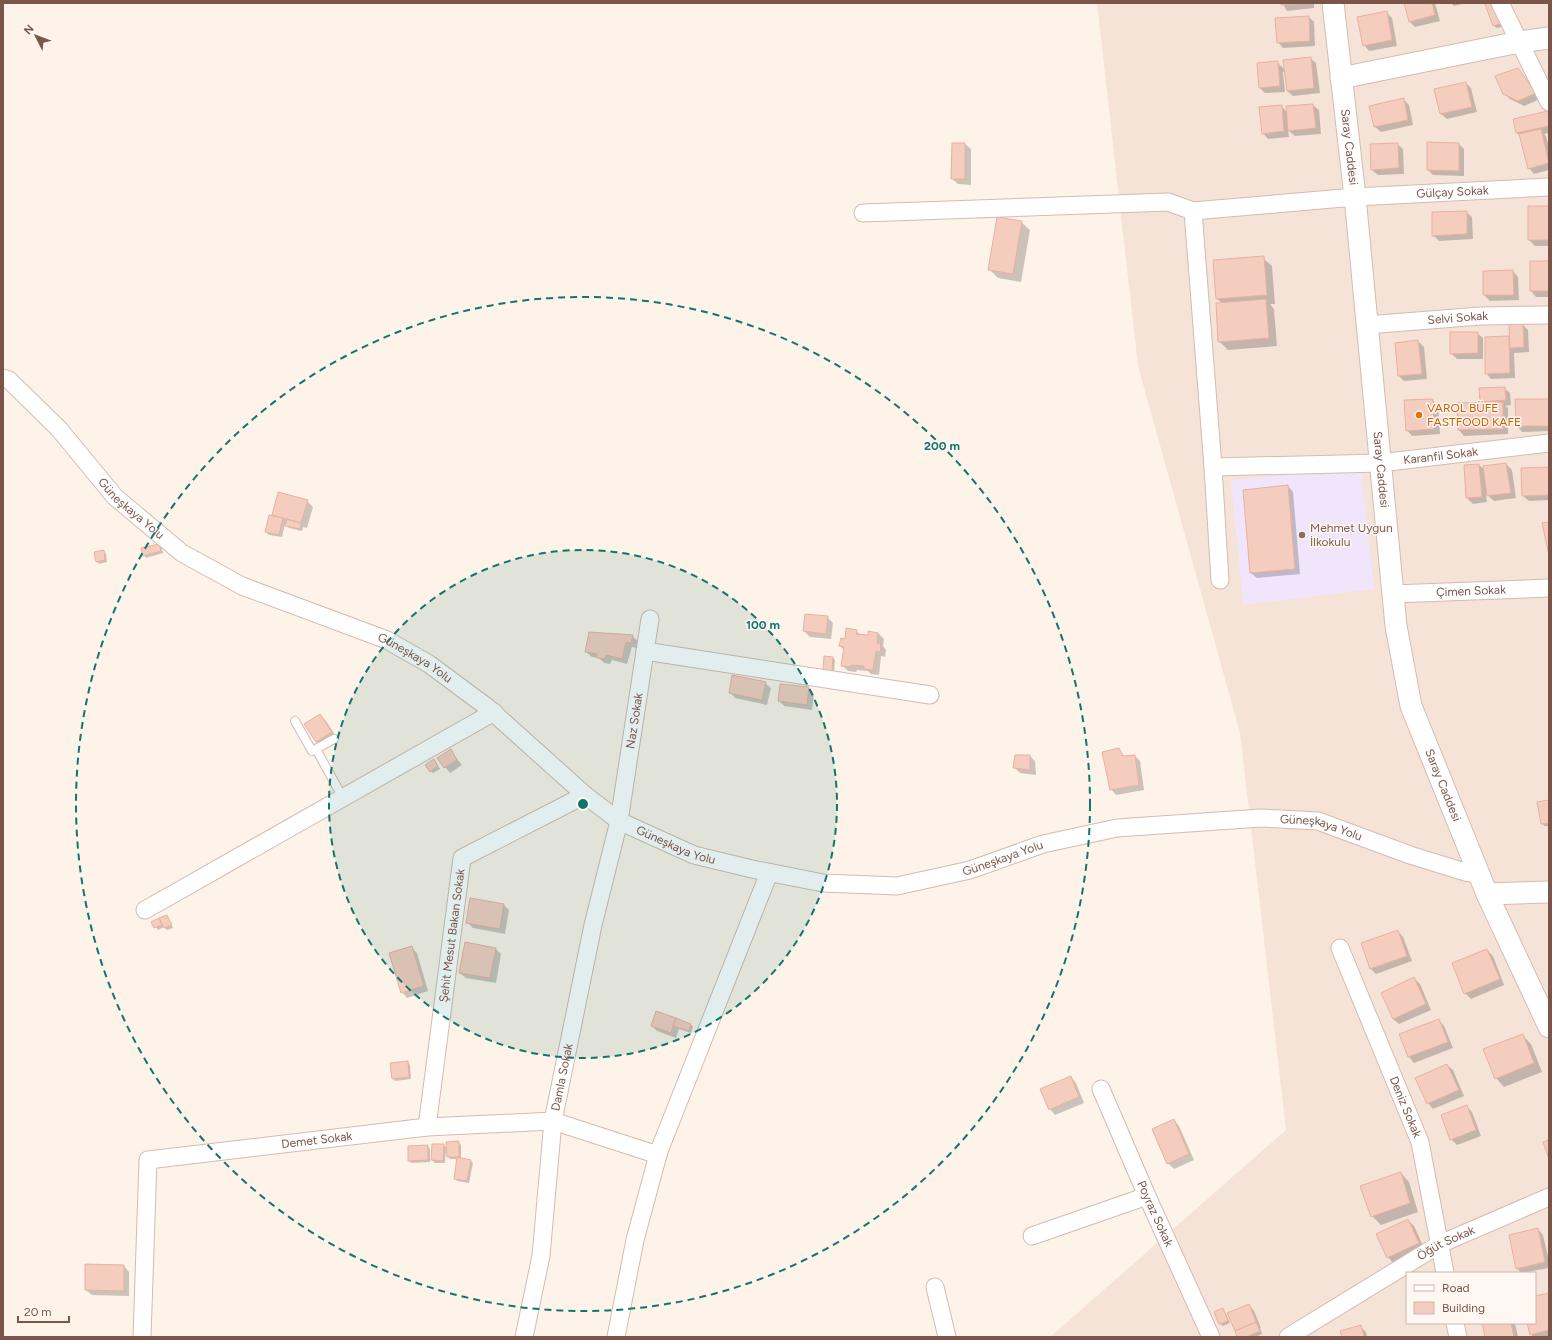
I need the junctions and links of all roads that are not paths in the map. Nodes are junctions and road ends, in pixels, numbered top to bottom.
1 (1333, 3) edge
2 (1500, 3) edge
3 (1549, 38) edge
4 (1518, 42) junction
5 (1341, 78) junction
6 (1549, 102) edge
7 (1549, 187) edge
8 (1355, 197) junction
9 (1193, 211) junction
10 (863, 213) dead end
11 (1549, 315) edge
12 (1366, 325) junction
13 (6, 379) edge
14 (1549, 443) edge
15 (1380, 463) junction
16 (1213, 467) junction
17 (1220, 580) dead end
18 (1549, 588) edge
19 (1393, 594) junction
20 (650, 619) dead end
21 (645, 651) junction
22 (930, 695) dead end
23 (494, 712) junction
24 (295, 721) dead end
25 (334, 739) dead end
26 (316, 749) junction
27 (585, 795) junction
28 (343, 798) junction
29 (619, 821) junction
30 (769, 873) junction
31 (1479, 874) junction
32 (1549, 892) edge
33 (1487, 894) junction
34 (145, 910) dead end
35 (1340, 948) dead end
36 (1549, 1027) edge
37 (1100, 1089) dead end
38 (553, 1121) junction
39 (427, 1127) junction
40 (658, 1155) junction
41 (1147, 1196) junction
42 (1548, 1200) edge
43 (1032, 1236) dead end
44 (1440, 1244) junction
45 (1445, 1272) edge
46 (935, 1287) dead end
47 (1455, 1324) edge
48 (142, 1337) edge
49 (524, 1337) edge
50 (616, 1337) edge
51 (947, 1337) edge
52 (1211, 1337) edge
53 (1288, 1337) edge
54 (1458, 1337) edge

1 - 5 street, Saray Caddesi
2 - 4 street
3 - 4 street
4 - 5 street
4 - 6 street
5 - 8 street, Saray Caddesi
7 - 8 street, Gülçay Sokak
8 - 9 street, Gülçay Sokak
8 - 12 street, Saray Caddesi
9 - 10 street
9 - 16 street
11 - 12 street, Selvi Sokak
12 - 15 street, Saray Caddesi
13 - 23 street, Güneşkaya Yolu
14 - 15 street, Karanfil Sokak
15 - 16 street, Karanfil Sokak
15 - 19 street, Saray Caddesi
16 - 17 street
18 - 19 street, Çimen Sokak
19 - 31 street, Saray Caddesi
20 - 21 street, Naz Sokak
21 - 22 street
21 - 29 street, Naz Sokak
23 - 27 street, Güneşkaya Yolu
23 - 28 street
24 - 26 lane
25 - 26 lane
26 - 28 lane
27 - 29 street, Güneşkaya Yolu
27 - 39 street, Şehit Mesut Bakan Sokak
28 - 34 street
29 - 30 street, Güneşkaya Yolu
29 - 38 street, Damla Sokak
30 - 31 street, Güneşkaya Yolu
30 - 40 street
31 - 33 street, Saray Caddesi
32 - 33 street
33 - 36 street, Saray Caddesi
35 - 44 street, Deniz Sokak
37 - 41 street, Poyraz Sokak
38 - 39 street, Demet Sokak
38 - 40 street, Demet Sokak
38 - 49 street, Damla Sokak
39 - 48 street, Demet Sokak
40 - 50 street
41 - 43 street
41 - 52 street, Poyraz Sokak
42 - 44 street, Öğüt Sokak
44 - 45 street, Deniz Sokak
44 - 53 street, Öğüt Sokak
46 - 51 street
47 - 54 street

